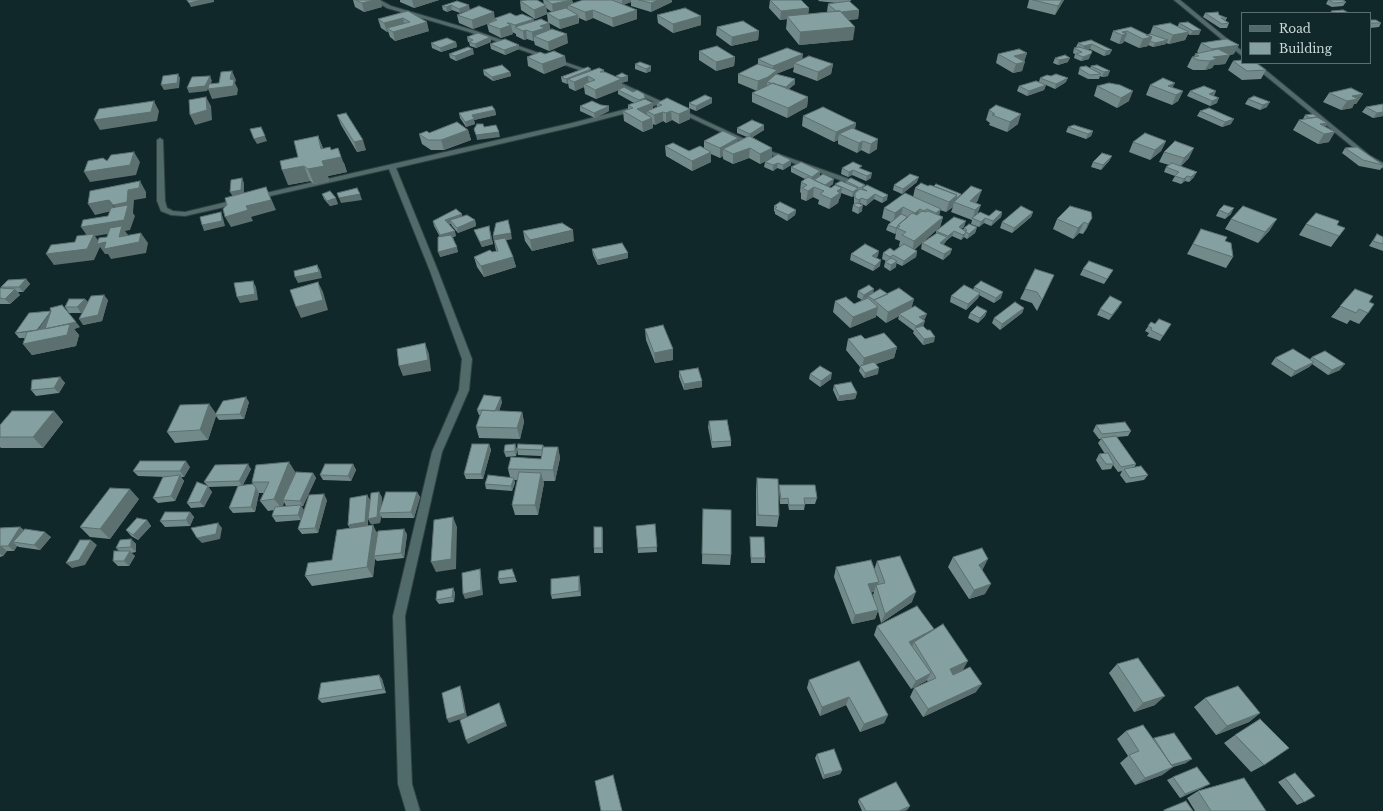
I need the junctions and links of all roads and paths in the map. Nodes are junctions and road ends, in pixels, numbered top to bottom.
1 (376, 0) edge
2 (1177, 0) edge
3 (1241, 53) edge
4 (1254, 64) edge
5 (660, 102) junction
6 (667, 105) edge
7 (674, 109) edge
8 (160, 140) dead end
9 (1383, 166) edge
10 (392, 167) junction
11 (865, 186) edge
12 (413, 811) edge

1 - 5 street
2 - 3 street
4 - 9 street
5 - 6 street
5 - 10 street
7 - 11 street
8 - 10 street
10 - 12 street

